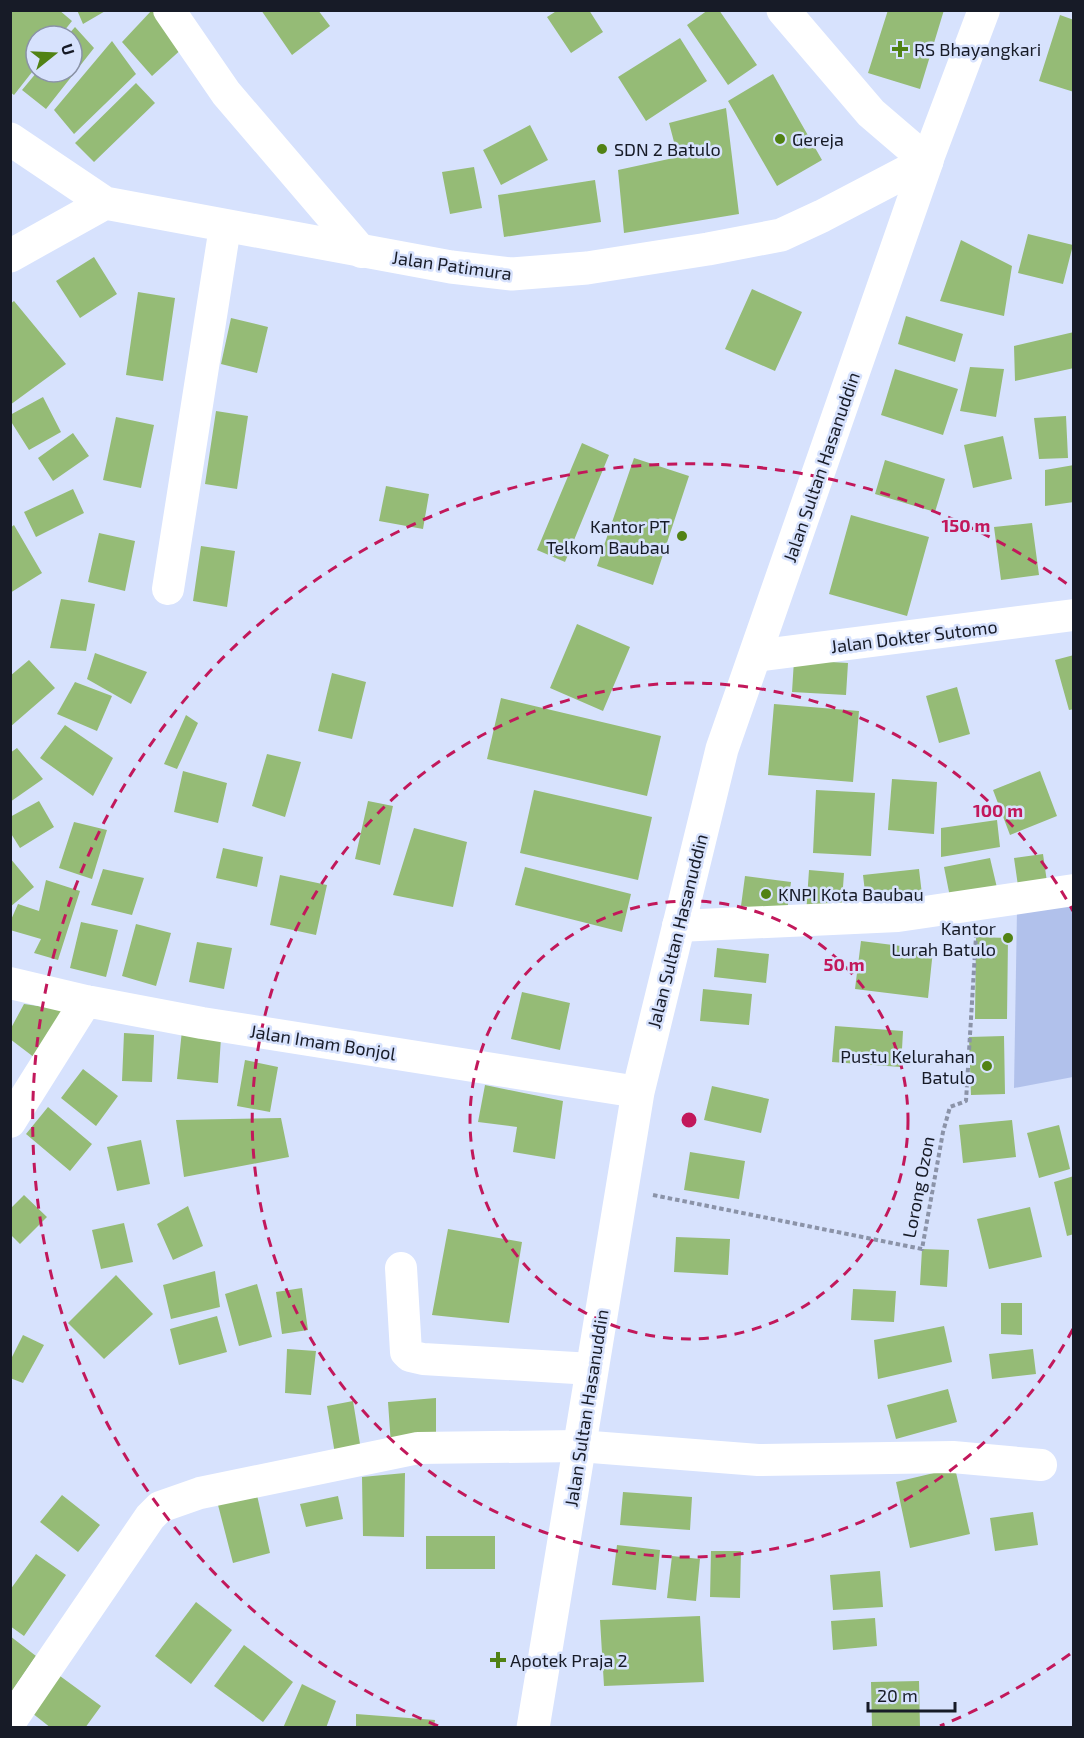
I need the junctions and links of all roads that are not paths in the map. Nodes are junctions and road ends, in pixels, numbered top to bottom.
1 (169, 10) edge
2 (783, 10) edge
3 (984, 10) edge
4 (10, 139) edge
5 (927, 161) junction
6 (105, 203) junction
7 (225, 227) junction
8 (362, 252) junction
9 (10, 256) edge
10 (168, 590) dead end
11 (1074, 615) edge
12 (755, 656) junction
13 (1074, 890) edge
14 (678, 926) junction
15 (10, 983) edge
16 (86, 1001) junction
17 (638, 1092) junction
18 (10, 1122) edge
19 (401, 1268) dead end
20 (592, 1369) junction
21 (579, 1446) junction
22 (1041, 1465) dead end
23 (10, 1722) edge
24 (533, 1728) edge

1 - 8 street
2 - 5 main road
3 - 5 street
4 - 6 main road
5 - 8 main road, Jalan Patimura
5 - 12 main road, Jalan Sultan Hasanuddin
6 - 7 main road, Jalan Patimura
6 - 9 main road
7 - 8 main road, Jalan Patimura
7 - 10 street
11 - 12 street, Jalan Dokter Sutomo
12 - 14 main road, Jalan Sultan Hasanuddin
13 - 14 street
14 - 17 main road, Jalan Sultan Hasanuddin
15 - 16 street, Jalan Imam Bonjol
16 - 17 street, Jalan Imam Bonjol
16 - 18 street
17 - 20 main road, Jalan Sultan Hasanuddin
19 - 20 street
20 - 21 main road, Jalan Sultan Hasanuddin
21 - 22 street
21 - 23 street
21 - 24 main road, Jalan Sultan Hasanuddin

